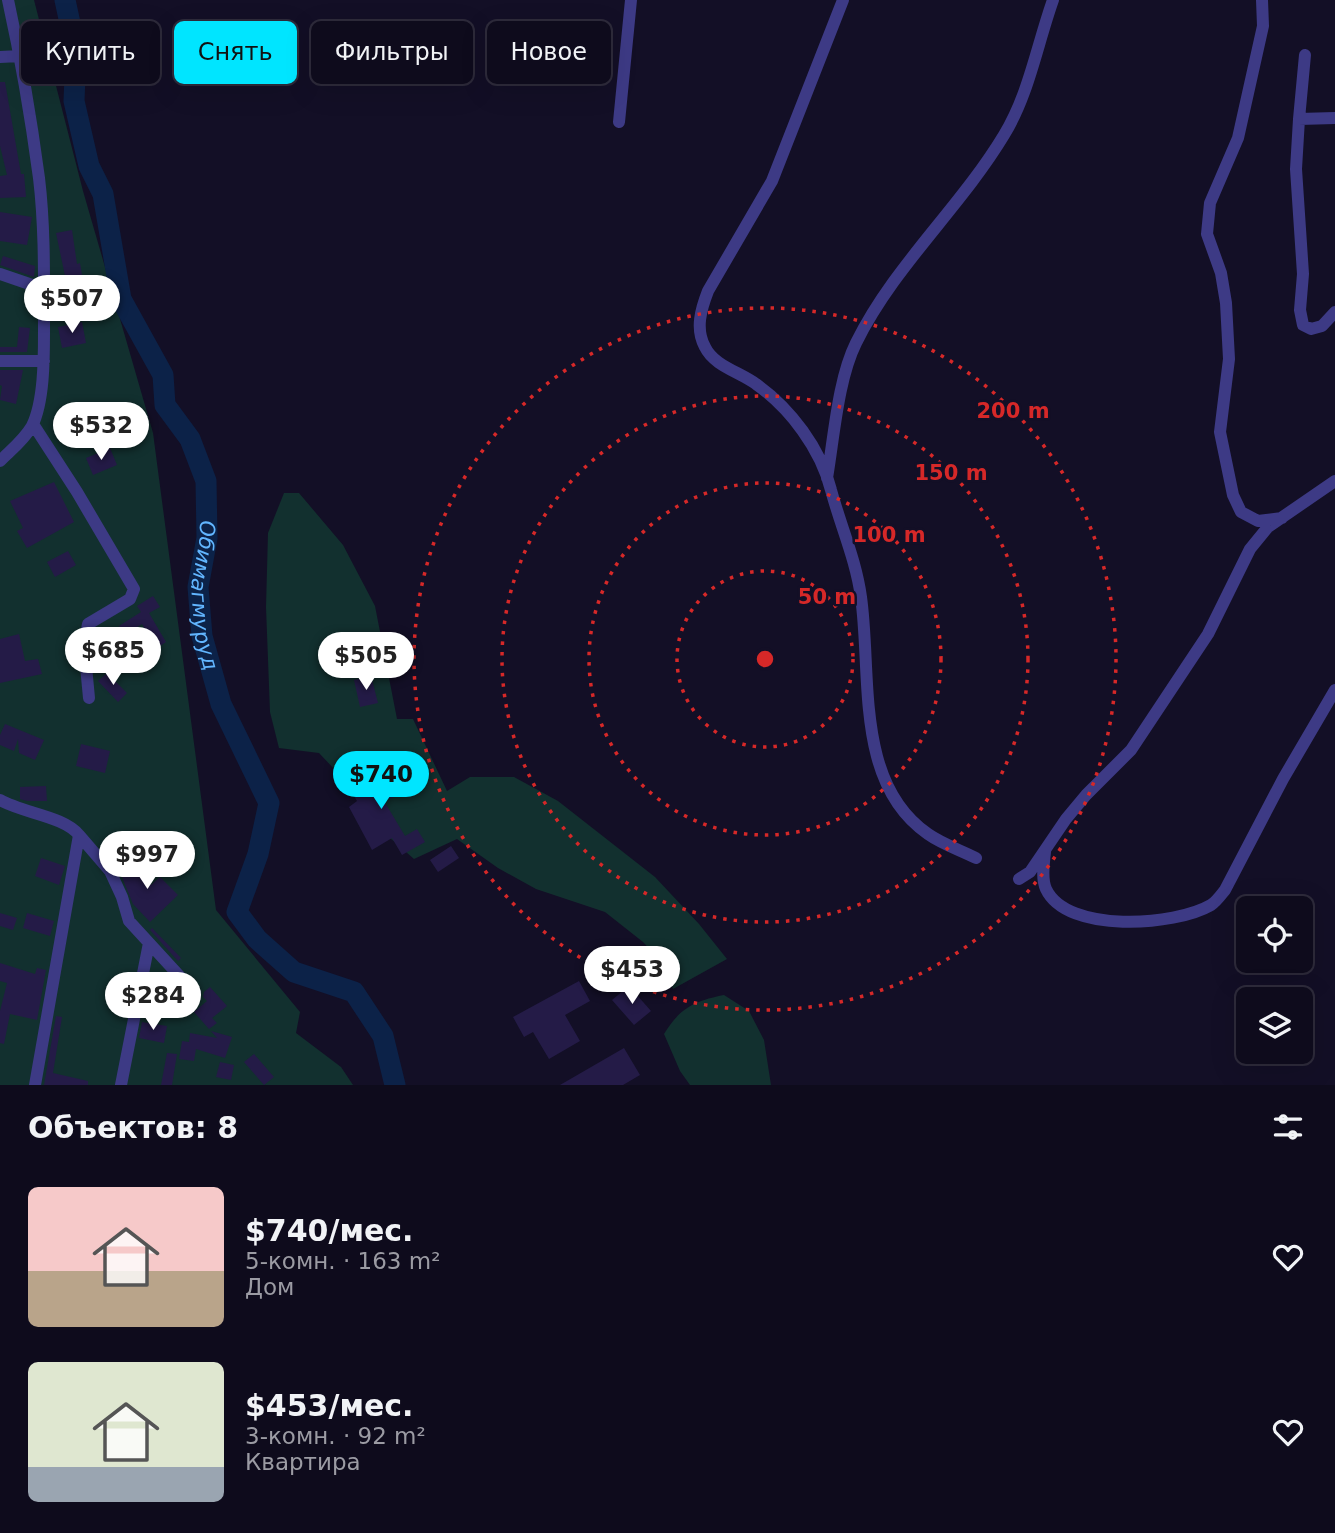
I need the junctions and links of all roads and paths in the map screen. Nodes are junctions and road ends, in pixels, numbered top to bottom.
1 (8, 0) edge
2 (631, 0) edge
3 (843, 0) edge
4 (1053, 0) edge
5 (1262, 0) edge
6 (1305, 54) dead end
7 (20, 56) junction
8 (0, 57) edge
9 (1335, 118) edge
10 (1299, 119) junction
11 (619, 122) dead end
12 (0, 274) edge
13 (44, 289) junction
14 (1335, 312) edge
15 (44, 360) junction
16 (0, 361) edge
17 (33, 424) junction
18 (0, 461) edge
19 (827, 478) junction
20 (1335, 481) edge
21 (1282, 518) junction
22 (1335, 690) edge
23 (89, 698) dead end
24 (0, 800) edge
25 (79, 835) junction
26 (1045, 851) junction
27 (976, 858) dead end
28 (1019, 879) dead end
29 (149, 943) junction
30 (195, 993) dead end
31 (35, 1085) edge
32 (121, 1085) edge

1 - 7 street
2 - 11 street
3 - 19 street
4 - 19 street
5 - 21 street
6 - 10 street
7 - 8 street
7 - 13 street
9 - 10 street
10 - 14 street
12 - 13 street
13 - 15 street
15 - 16 street
15 - 17 street
17 - 18 street
17 - 23 street
19 - 27 street
20 - 21 street
21 - 26 street
22 - 26 street
24 - 25 street
25 - 29 street
25 - 31 street
26 - 28 street
29 - 30 street
29 - 32 street

